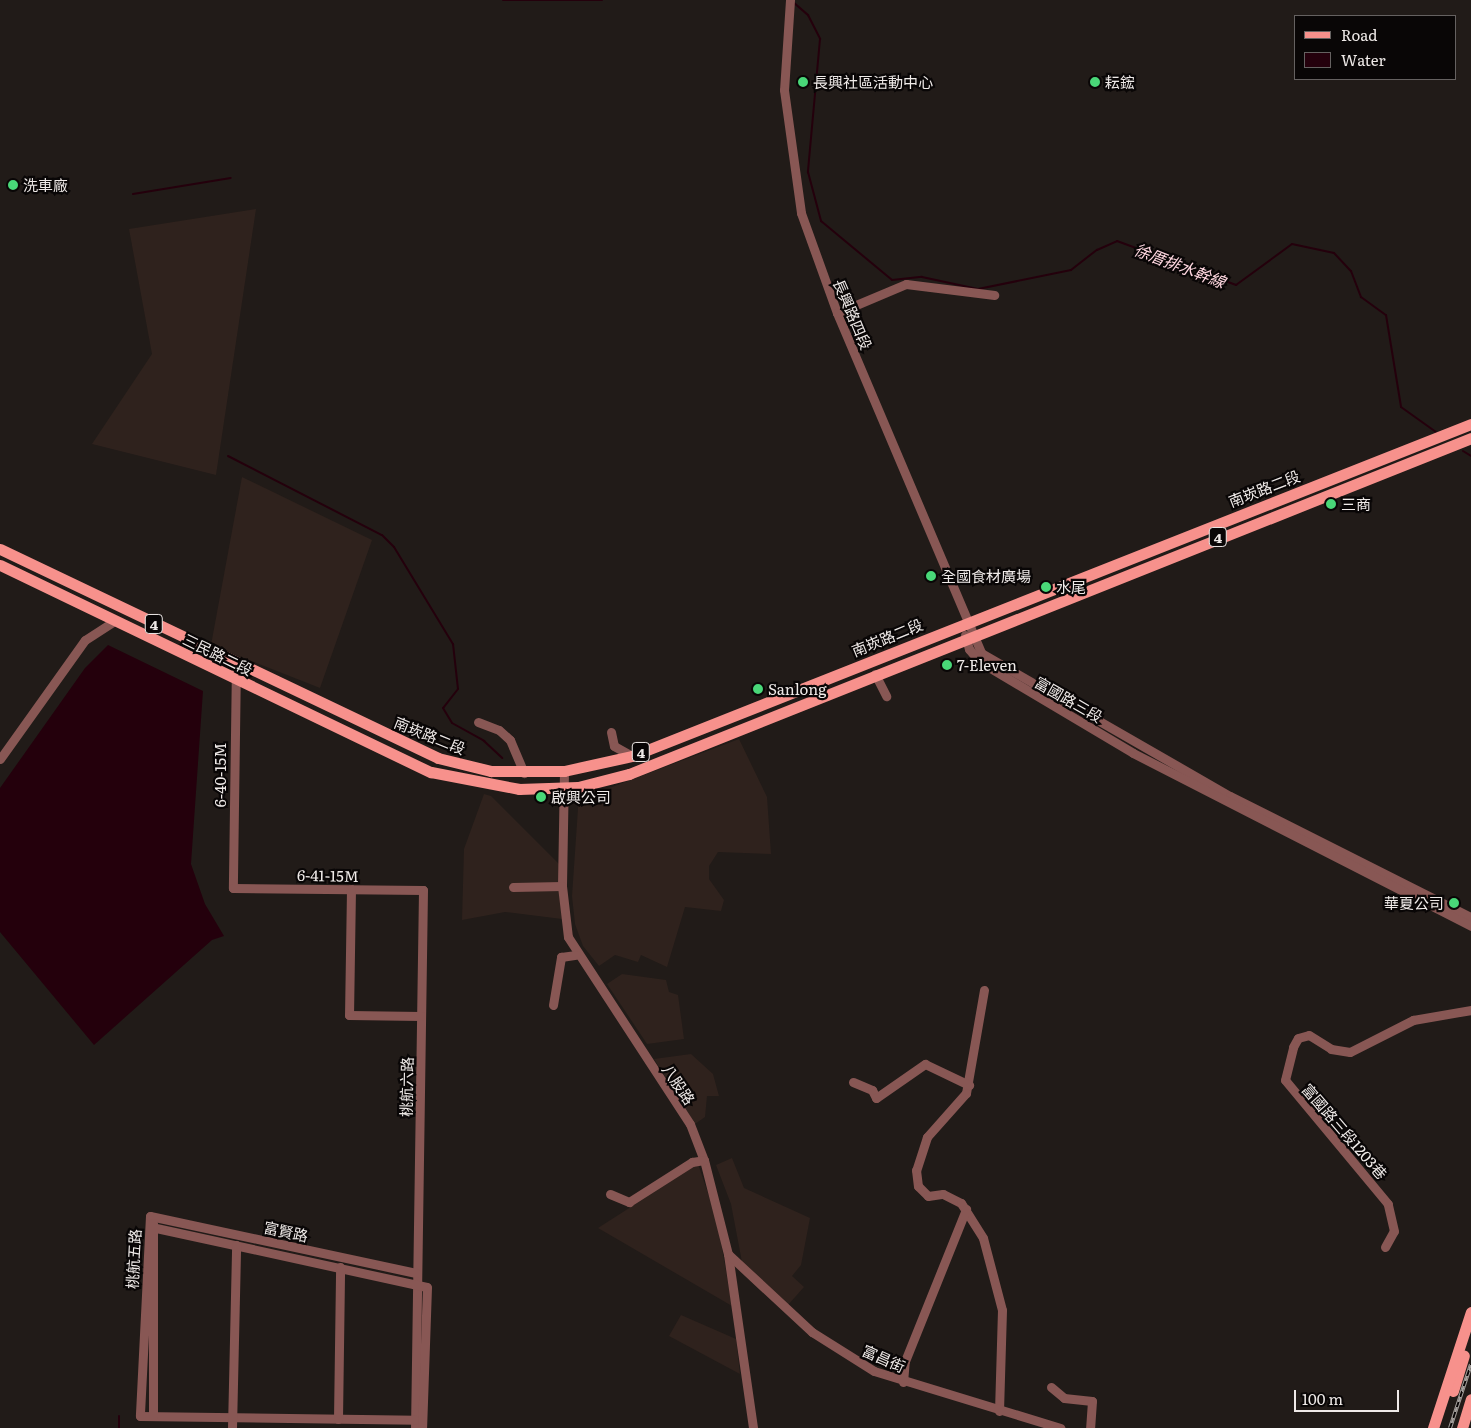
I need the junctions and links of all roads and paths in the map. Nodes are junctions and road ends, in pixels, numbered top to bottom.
1 (790, 0) edge
2 (994, 295) dead end
3 (837, 313) junction
4 (1471, 424) edge
5 (1471, 438) edge
6 (0, 550) edge
7 (0, 565) edge
8 (114, 621) junction
9 (966, 622) junction
10 (968, 636) junction
11 (236, 663) junction
12 (875, 674) junction
13 (234, 678) junction
14 (886, 696) dead end
15 (309, 697) joint
16 (314, 717) joint
17 (478, 722) dead end
18 (611, 732) dead end
19 (632, 756) junction
20 (0, 759) edge
21 (564, 771) junction
22 (524, 774) junction
23 (565, 788) junction
24 (562, 886) junction
25 (513, 887) dead end
26 (233, 888) joint
27 (351, 889) junction
28 (423, 890) joint
29 (1420, 895) junction
30 (1471, 917) edge
31 (1471, 926) edge
32 (576, 955) junction
33 (984, 990) dead end
34 (553, 1005) dead end
35 (1471, 1010) edge
36 (421, 1016) junction
37 (853, 1082) dead end
38 (969, 1085) junction
39 (704, 1160) junction
40 (610, 1194) dead end
41 (966, 1209) junction
42 (150, 1216) junction
43 (156, 1228) junction
44 (236, 1245) junction
45 (1385, 1247) dead end
46 (728, 1254) junction
47 (340, 1267) junction
48 (416, 1273) junction
49 (418, 1283) junction
50 (1471, 1312) edge
51 (1471, 1335) edge
52 (903, 1382) junction
53 (1051, 1387) dead end
54 (1471, 1399) edge
55 (999, 1411) junction
56 (153, 1416) junction
57 (232, 1418) junction
58 (285, 1418) junction
59 (338, 1419) junction
60 (1471, 1422) edge
61 (415, 1424) edge
62 (232, 1428) edge
63 (285, 1428) edge
64 (422, 1428) edge
65 (753, 1428) edge
66 (1058, 1428) edge
67 (1090, 1428) edge
68 (1433, 1428) edge
69 (1441, 1428) edge
70 (1462, 1428) edge
71 (1469, 1428) edge

1 - 3 street, 長興路四段
2 - 3 street
3 - 9 street, 長興路四段
4 - 9 main road, 南崁路二段 / 4
5 - 10 main road, 南崁路二段 / 4
6 - 11 main road, 三民路二段 / 4
7 - 8 main road, 三民路二段 / 4
8 - 13 main road, 三民路二段 / 4
8 - 20 street
9 - 10 street
9 - 19 main road, 南崁路二段 / 4
10 - 12 main road, 南崁路二段 / 4
10 - 29 street, 富國路三段
11 - 13 street, 6-40-15M
11 - 15 main road, 三民路二段 / 4
12 - 14 street
12 - 23 main road, 南崁路二段 / 4
13 - 16 main road, 三民路二段 / 4
13 - 26 street, 6-40-15M
15 - 22 main road, 南崁路二段 / 4
16 - 23 main road, 南崁路二段 / 4
17 - 22 street
18 - 19 street
19 - 21 main road, 南崁路二段 / 4
21 - 22 main road, 南崁路二段 / 4
21 - 23 street, 八股路
23 - 24 street, 八股路
24 - 25 street
24 - 32 street, 八股路
26 - 27 street, 6-41-15M
27 - 28 street, 6-41-15M
27 - 36 street
28 - 36 street, 桃航六路
29 - 30 street, 富國路三段
29 - 31 street, 富國路三段
32 - 34 street
32 - 39 street, 八股路
33 - 38 street
35 - 45 street, 富國路三段1203巷
36 - 48 street, 桃航六路
37 - 38 street
38 - 41 street
39 - 40 street
39 - 46 street, 八股路
41 - 52 street
41 - 55 street
42 - 43 street, 桃航五路
42 - 48 street, 富賢路
42 - 56 street, 桃航五路
43 - 44 street, 富賢路
43 - 56 street, 桃航五路
44 - 47 street, 富賢路
44 - 57 street
46 - 52 street, 富昌街
46 - 65 street, 八股路
47 - 49 street, 富賢路
47 - 59 street
48 - 49 street, 桃航六路
49 - 61 street, 桃航六路
49 - 64 street, 桃航六路
50 - 68 main road
51 - 69 main road
52 - 55 street, 富昌街
53 - 67 street
54 - 70 main road
55 - 66 street, 富昌街
56 - 57 street
57 - 58 street
57 - 62 street
58 - 59 street
58 - 63 street
59 - 61 street
60 - 71 main road

